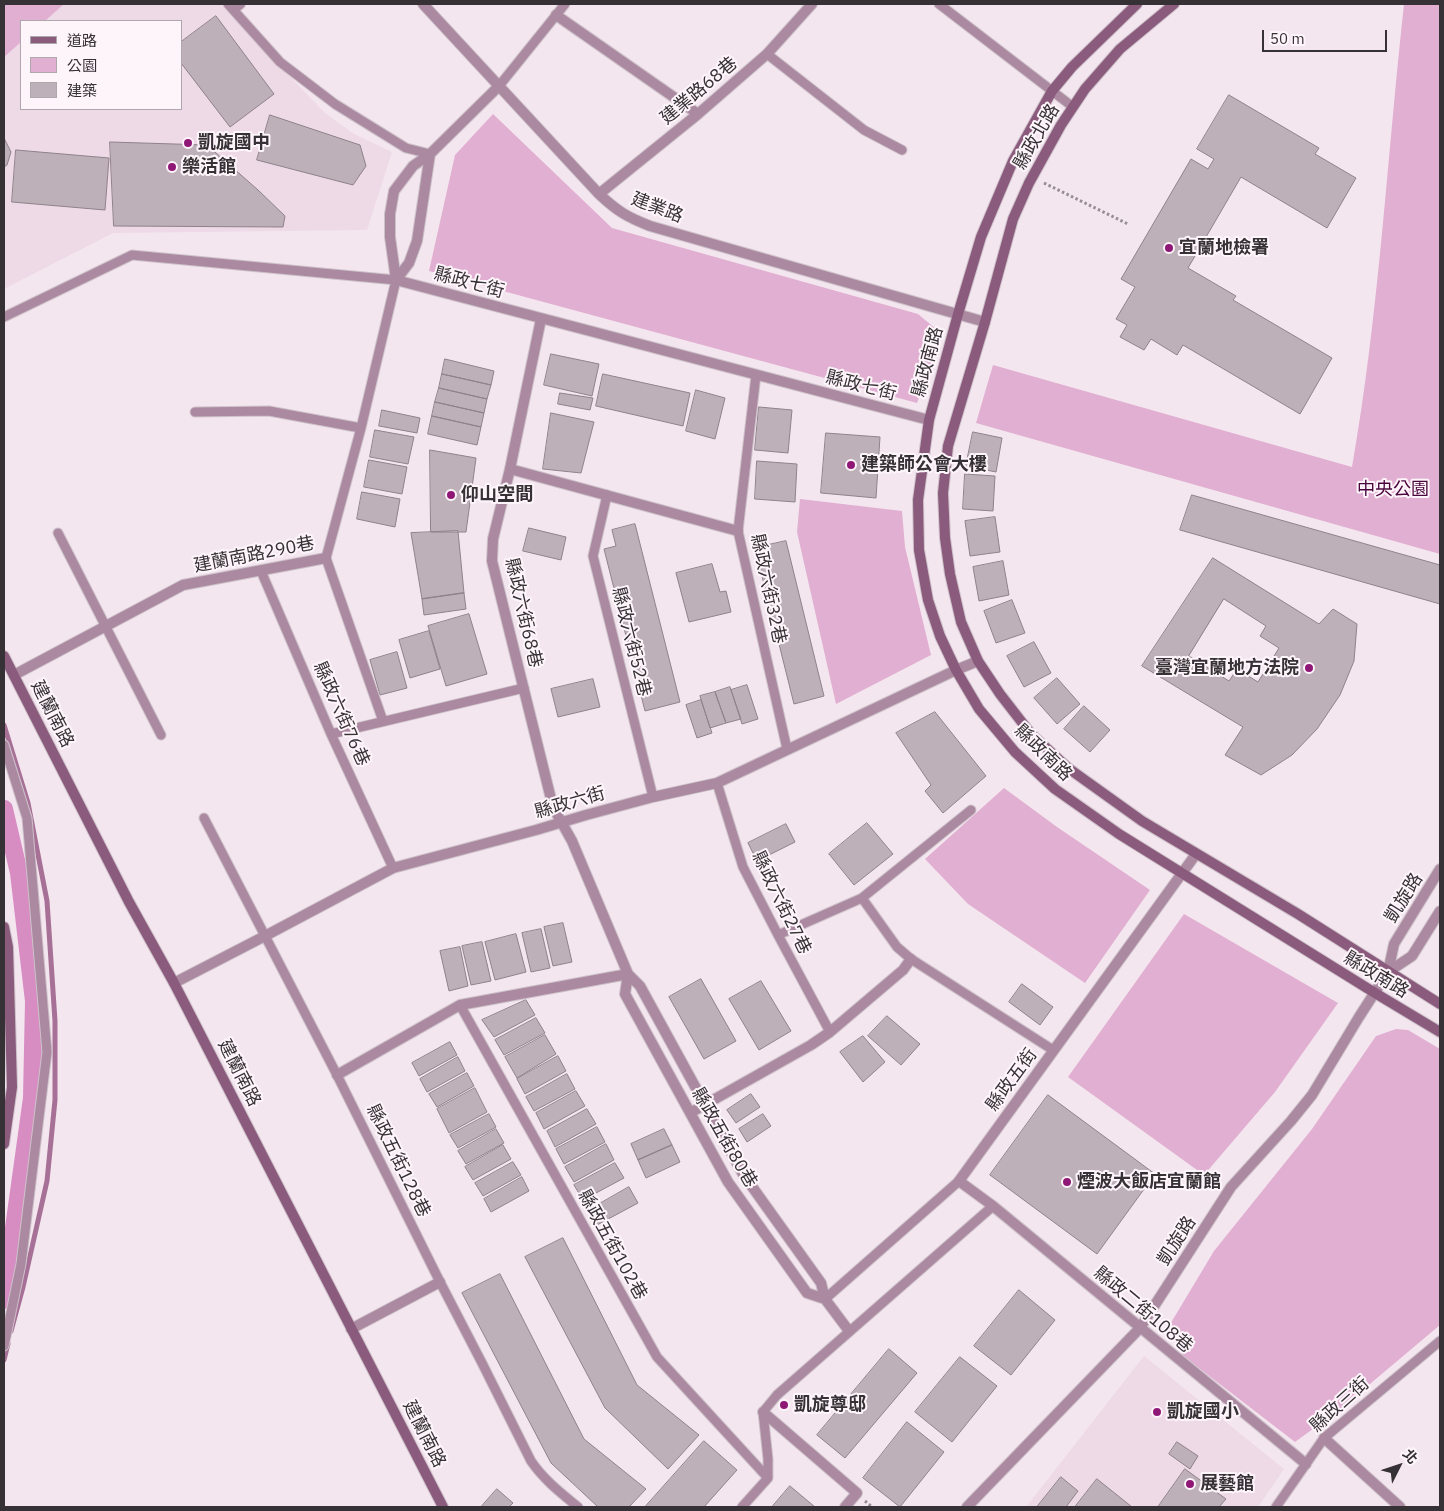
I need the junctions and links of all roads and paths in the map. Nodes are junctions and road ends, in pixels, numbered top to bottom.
1 (565, 4) edge
2 (812, 4) edge
3 (939, 4) edge
4 (1138, 4) edge
5 (1174, 4) edge
6 (426, 5) edge
7 (234, 6) edge
8 (556, 15) junction
9 (767, 54) junction
10 (499, 86) junction
11 (1052, 92) junction
12 (1073, 107) junction
13 (698, 114) junction
14 (902, 150) dead end
15 (430, 154) junction
16 (1032, 177) junction
17 (599, 194) junction
18 (1128, 224) dead end
19 (396, 280) junction
20 (958, 314) junction
21 (4, 317) edge
22 (541, 319) junction
23 (985, 322) junction
24 (756, 376) junction
25 (195, 412) dead end
26 (929, 420) junction
27 (361, 428) junction
28 (510, 469) junction
29 (607, 495) junction
30 (738, 531) junction
31 (58, 533) dead end
32 (326, 558) junction
33 (261, 570) junction
34 (104, 626) junction
35 (4, 656) edge
36 (978, 661) junction
37 (956, 670) junction
38 (14, 675) junction
39 (524, 688) junction
40 (383, 721) junction
41 (331, 734) junction
42 (161, 735) dead end
43 (4, 746) edge
44 (787, 749) junction
45 (717, 783) junction
46 (653, 797) junction
47 (971, 810) dead end
48 (204, 818) dead end
49 (562, 823) junction
50 (1196, 854) junction
51 (393, 868) junction
52 (1440, 869) edge
53 (1181, 874) junction
54 (862, 898) junction
55 (1440, 912) edge
56 (4, 927) edge
57 (778, 935) junction
58 (265, 936) junction
59 (911, 959) junction
60 (1388, 972) junction
61 (628, 974) junction
62 (174, 983) junction
63 (1375, 994) junction
64 (1440, 1004) edge
65 (460, 1005) junction
66 (830, 1032) junction
67 (1440, 1032) edge
68 (1053, 1050) junction
69 (337, 1075) junction
70 (705, 1104) junction
71 (690, 1113) junction
72 (4, 1144) edge
73 (959, 1181) junction
74 (993, 1206) junction
75 (440, 1282) junction
76 (825, 1300) junction
77 (1140, 1328) junction
78 (351, 1329) junction
79 (849, 1331) junction
80 (1440, 1341) edge
81 (4, 1346) edge
82 (763, 1412) junction
83 (1324, 1438) junction
84 (1306, 1464) junction
85 (768, 1478) junction
86 (443, 1507) edge
87 (578, 1507) edge
88 (742, 1507) edge
89 (845, 1507) edge
90 (967, 1507) edge
91 (1276, 1507) edge
92 (1400, 1507) edge

1 - 8 lane
2 - 9 street, 建業路68巷
3 - 11 lane
4 - 11 street, 縣政北路
5 - 12 street, 縣政北路
6 - 10 street, 建業路
7 - 15 lane
8 - 10 lane
8 - 13 street
9 - 13 street, 建業路68巷
9 - 14 lane
10 - 15 street
10 - 17 street, 建業路
11 - 12 lane
11 - 20 street, 縣政北路
12 - 16 street, 縣政北路
13 - 17 street, 建業路68巷
15 - 19 street
15 - 19 street
16 - 18 path
16 - 23 street, 縣政北路
17 - 20 street, 建業路
19 - 21 lane, 縣政七街
19 - 22 street, 縣政七街
19 - 27 lane, 建蘭南路290巷
20 - 23 street, 建業路
20 - 26 street, 縣政南路
22 - 24 street, 縣政七街
22 - 28 street, 縣政六街68巷
23 - 36 street, 縣政南路
24 - 26 street, 縣政七街
24 - 30 lane, 縣政六街32巷
25 - 27 lane
26 - 37 street, 縣政南路
27 - 32 lane, 建蘭南路290巷
28 - 29 street
28 - 39 street, 縣政六街68巷
29 - 30 street
29 - 46 lane, 縣政六街52巷
30 - 44 lane, 縣政六街32巷
31 - 34 lane
32 - 33 street, 建蘭南路290巷
32 - 40 lane
33 - 34 street, 建蘭南路290巷
33 - 41 lane, 縣政六街76巷
34 - 38 street, 建蘭南路290巷
34 - 42 lane
35 - 38 street, 建蘭南路
36 - 37 street, 縣政六街
36 - 50 street, 縣政南路
37 - 44 street, 縣政六街
37 - 53 street, 縣政南路
38 - 62 street, 建蘭南路
39 - 40 lane
39 - 49 street, 縣政六街68巷
40 - 41 lane
41 - 51 lane, 縣政六街76巷
43 - 81 lane
44 - 45 street, 縣政六街
45 - 46 street, 縣政六街
45 - 57 lane, 縣政六街27巷
46 - 49 street, 縣政六街
47 - 54 lane
48 - 58 lane, 縣政五街128巷
49 - 51 street, 縣政六街
49 - 61 street, 縣政五街80巷
50 - 53 street, 縣政五街
50 - 60 street, 縣政南路
51 - 58 street, 縣政六街
52 - 60 street, 凱旋路
53 - 63 street, 縣政南路
53 - 68 street, 縣政五街
54 - 57 lane
54 - 59 lane
55 - 60 street, 凱旋路
56 - 72 street
57 - 66 lane, 縣政六街27巷
58 - 62 street, 縣政六街
58 - 69 lane, 縣政五街128巷
59 - 66 street
59 - 68 lane
60 - 63 street, 凱旋路
60 - 64 street, 縣政南路
61 - 65 street
61 - 70 street, 縣政五街80巷
61 - 71 street, 縣政五街80巷
62 - 78 street, 建蘭南路
63 - 67 street, 縣政南路
63 - 77 street, 凱旋路
65 - 69 street
65 - 85 lane, 縣政五街102巷
66 - 70 street
68 - 73 street, 縣政五街
69 - 75 lane, 縣政五街128巷
70 - 71 street
70 - 76 street, 縣政五街80巷
71 - 76 street, 縣政五街80巷
73 - 74 street, 縣政二街108巷
73 - 76 lane, 縣政五街
74 - 77 street, 縣政二街108巷
74 - 79 lane
75 - 78 street
75 - 87 lane, 縣政五街128巷
76 - 79 street, 縣政五街80巷
77 - 84 street, 縣政二街108巷
77 - 90 street, 凱旋路
78 - 86 street, 建蘭南路
79 - 82 lane
80 - 83 lane, 縣政三街
82 - 85 lane
82 - 89 street
83 - 84 lane, 縣政三街
83 - 92 street
84 - 91 lane, 縣政三街
85 - 88 lane

